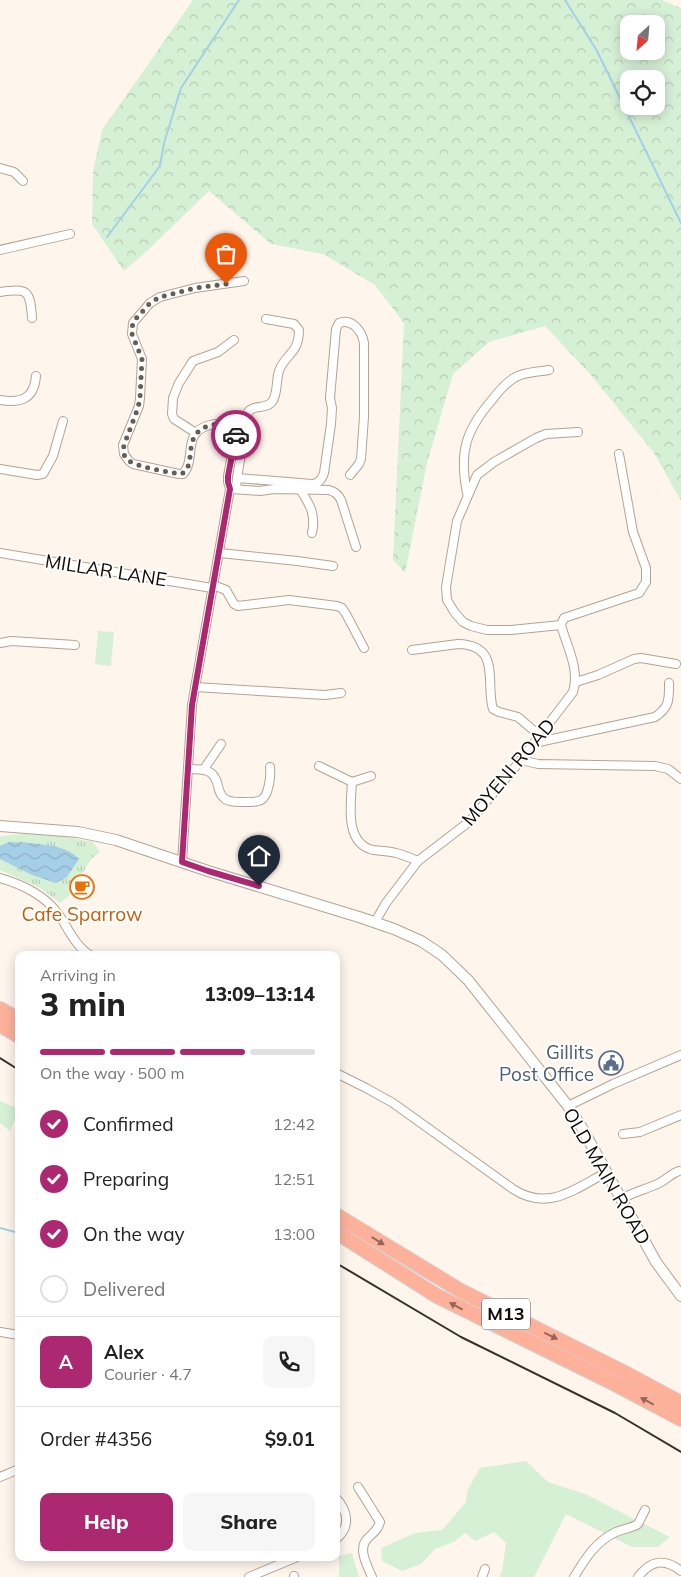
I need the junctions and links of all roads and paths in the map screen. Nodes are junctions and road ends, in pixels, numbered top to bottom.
1 (0, 168) edge
2 (23, 181) dead end
3 (70, 234) dead end
4 (0, 250) edge
5 (244, 281) dead end
6 (0, 292) edge
7 (32, 318) dead end
8 (266, 319) dead end
9 (234, 340) dead end
10 (549, 370) dead end
11 (36, 376) dead end
12 (0, 400) edge
13 (63, 421) dead end
14 (578, 432) dead end
15 (196, 433) junction
16 (619, 454) dead end
17 (0, 469) edge
18 (350, 475) dead end
19 (237, 478) junction
20 (233, 489) junction
21 (300, 489) junction
22 (468, 494) junction
23 (312, 533) dead end
24 (356, 547) dead end
25 (0, 553) edge
26 (220, 553) junction
27 (333, 566) dead end
28 (213, 587) junction
29 (561, 625) junction
30 (0, 643) edge
31 (75, 645) dead end
32 (364, 648) dead end
33 (412, 650) dead end
34 (676, 664) dead end
35 (576, 682) junction
36 (669, 682) dead end
37 (195, 687) junction
38 (341, 693) dead end
39 (540, 736) junction
40 (221, 744) dead end
41 (534, 744) junction
42 (521, 760) junction
43 (319, 766) dead end
44 (270, 767) dead end
45 (188, 769) junction
46 (204, 770) junction
47 (371, 776) dead end
48 (681, 779) edge
49 (352, 782) junction
50 (0, 826) edge
51 (182, 862) junction
52 (418, 862) junction
53 (0, 878) edge
54 (375, 922) junction
55 (83, 951) edge
56 (0, 1009) edge
57 (15, 1018) edge
58 (0, 1025) edge
59 (15, 1034) edge
60 (681, 1055) edge
61 (340, 1075) edge
62 (568, 1106) junction
63 (681, 1115) edge
64 (623, 1134) dead end
65 (679, 1171) dead end
66 (606, 1172) junction
67 (622, 1199) junction
68 (340, 1217) edge
69 (340, 1235) edge
70 (681, 1296) edge
71 (0, 1332) edge
72 (15, 1334) edge
73 (681, 1403) edge
74 (681, 1419) edge
75 (15, 1471) edge
76 (0, 1477) edge
77 (358, 1487) dead end
78 (340, 1503) edge
79 (645, 1510) dead end
80 (340, 1535) edge
81 (288, 1561) edge
82 (681, 1571) edge
83 (248, 1577) edge
84 (372, 1577) edge
85 (574, 1577) edge
86 (638, 1577) edge

1 - 2 street
3 - 4 street
5 - 15 street
6 - 7 street
8 - 19 street
9 - 15 street
10 - 22 street
11 - 12 street
13 - 17 street
14 - 22 street
15 - 20 street
16 - 29 street
18 - 19 street
19 - 20 street
20 - 21 street
20 - 26 street
21 - 23 street
21 - 24 street
22 - 29 street
25 - 28 street, MILLAR LANE
26 - 27 street
26 - 28 street
28 - 32 street
28 - 37 street
29 - 35 street
30 - 31 street
33 - 39 street
34 - 35 street
35 - 39 street, MOYENI ROAD
36 - 41 street
37 - 38 street
37 - 45 street
39 - 41 street, MOYENI ROAD
40 - 46 street
41 - 42 street, MOYENI ROAD
42 - 48 street
42 - 52 street, MOYENI ROAD
43 - 49 street
44 - 46 street
45 - 46 street
45 - 51 street
47 - 49 street
49 - 52 street
50 - 51 street, OLD MAIN ROAD
51 - 54 street, OLD MAIN ROAD
52 - 54 street, MOYENI ROAD
53 - 55 street
54 - 62 street, OLD MAIN ROAD
56 - 57 highway
58 - 59 highway
60 - 62 street
61 - 66 street
62 - 66 street, OLD MAIN ROAD
63 - 64 street
65 - 67 street
66 - 67 street, OLD MAIN ROAD
67 - 70 street, OLD MAIN ROAD
68 -> 73 highway, M13
74 -> 69 highway, M13
71 - 72 street
75 - 76 street
77 - 84 street
78 - 80 street
79 - 85 street
81 - 83 street
82 - 86 street

